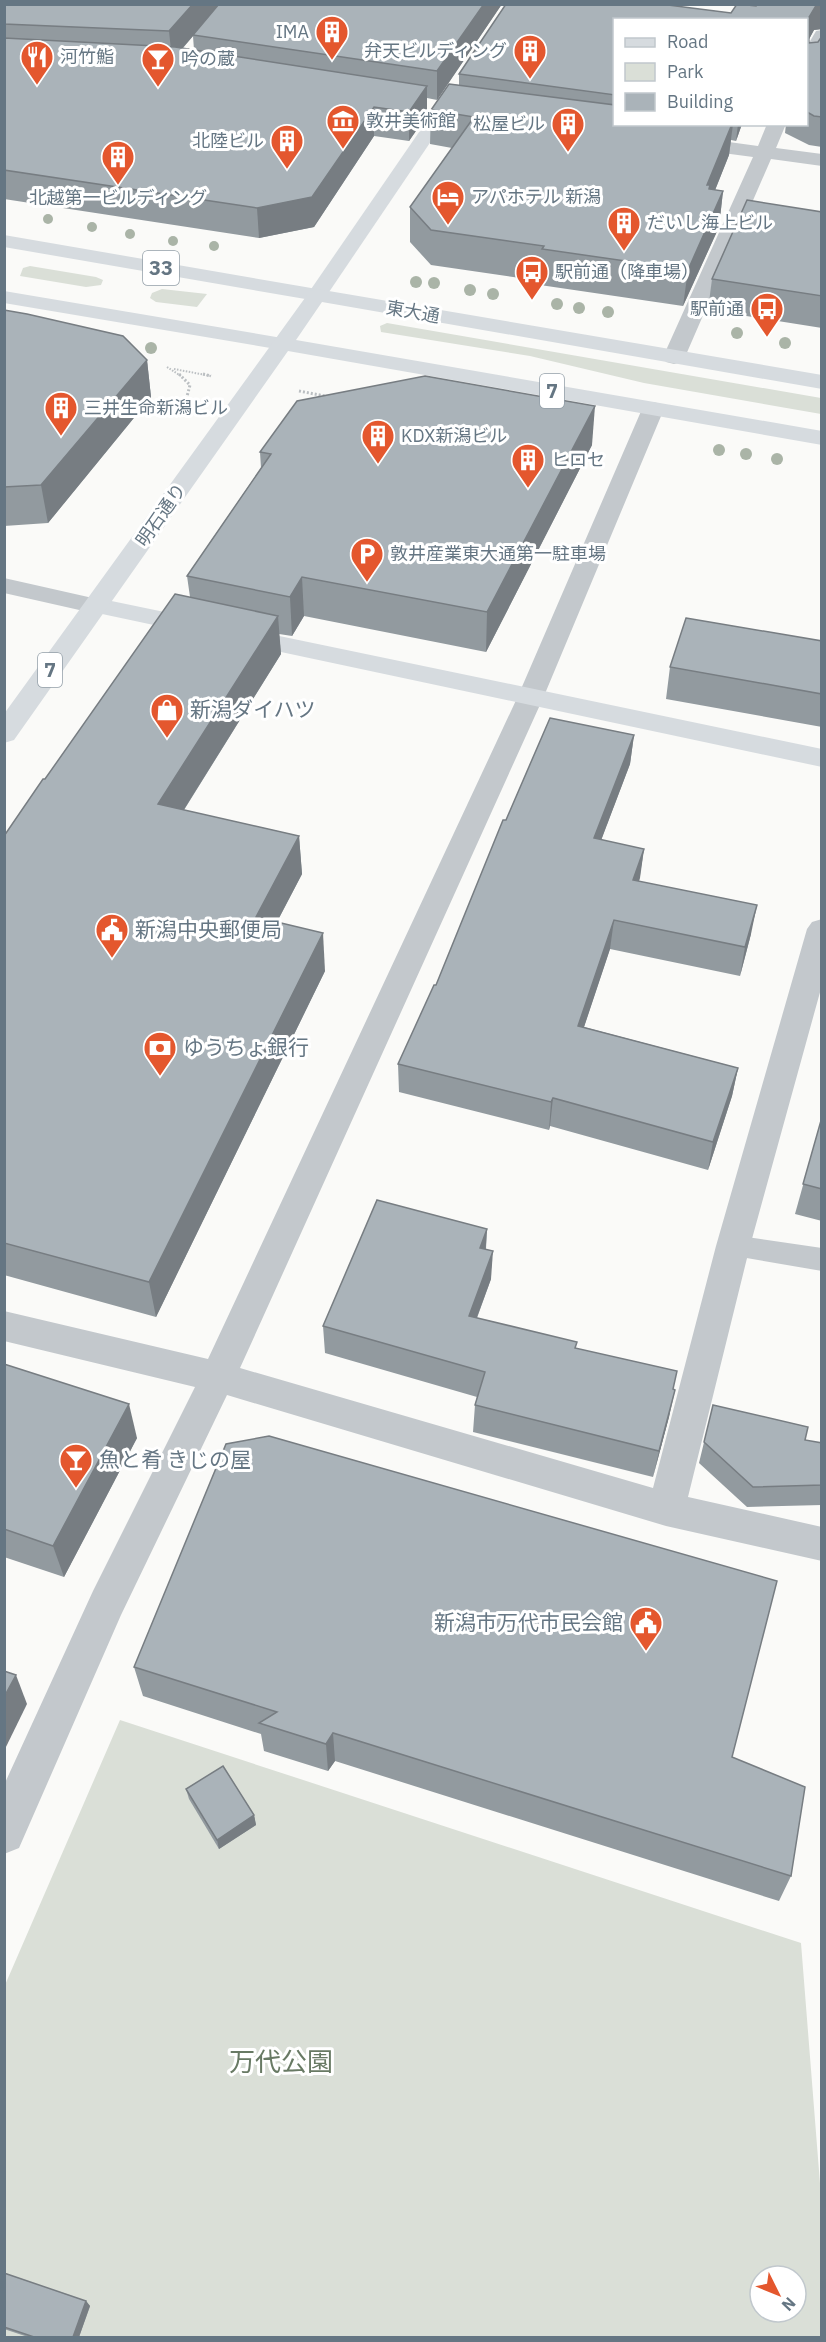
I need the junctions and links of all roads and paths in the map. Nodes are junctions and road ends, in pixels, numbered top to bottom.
1 (822, 35) edge
2 (808, 63) edge
3 (463, 80) edge
4 (421, 105) edge
5 (444, 109) junction
6 (468, 112) edge
7 (776, 126) edge
8 (669, 140) edge
9 (763, 152) junction
10 (822, 160) edge
11 (4, 241) edge
12 (316, 295) junction
13 (4, 297) edge
14 (282, 344) junction
15 (674, 357) junction
16 (167, 367) dead end
17 (822, 382) edge
18 (332, 400) edge
19 (324, 402) edge
20 (184, 408) dead end
21 (652, 408) junction
22 (822, 438) edge
23 (4, 585) edge
24 (97, 606) junction
25 (531, 696) junction
26 (4, 734) edge
27 (822, 758) edge
28 (820, 942) edge
29 (733, 1246) junction
30 (822, 1260) edge
31 (4, 1326) edge
32 (218, 1377) junction
33 (666, 1509) junction
34 (822, 1544) edge
35 (4, 1833) edge

1 - 2 street
3 - 5 main road, 明石通り
4 - 5 street
5 - 6 street
5 - 12 main road, 明石通り
7 - 9 street
8 - 9 street
9 - 10 street
9 - 15 street
11 - 12 main road, 東大通 / 33
12 - 14 main road, 明石通り / 7
12 - 15 main road, 東大通
13 - 14 main road
14 - 21 main road, 7
14 - 24 main road, 明石通り / 7
15 - 17 main road, 東大通
16 - 20 path
18 - 19 path
21 - 22 main road, 7
21 - 25 street
23 - 24 street
24 - 25 main road
24 - 26 main road, 明石通り / 7
25 - 27 main road
25 - 32 street
28 - 29 street
29 - 30 lane
29 - 33 street
31 - 32 street
32 - 33 street
32 - 35 street
33 - 34 street

